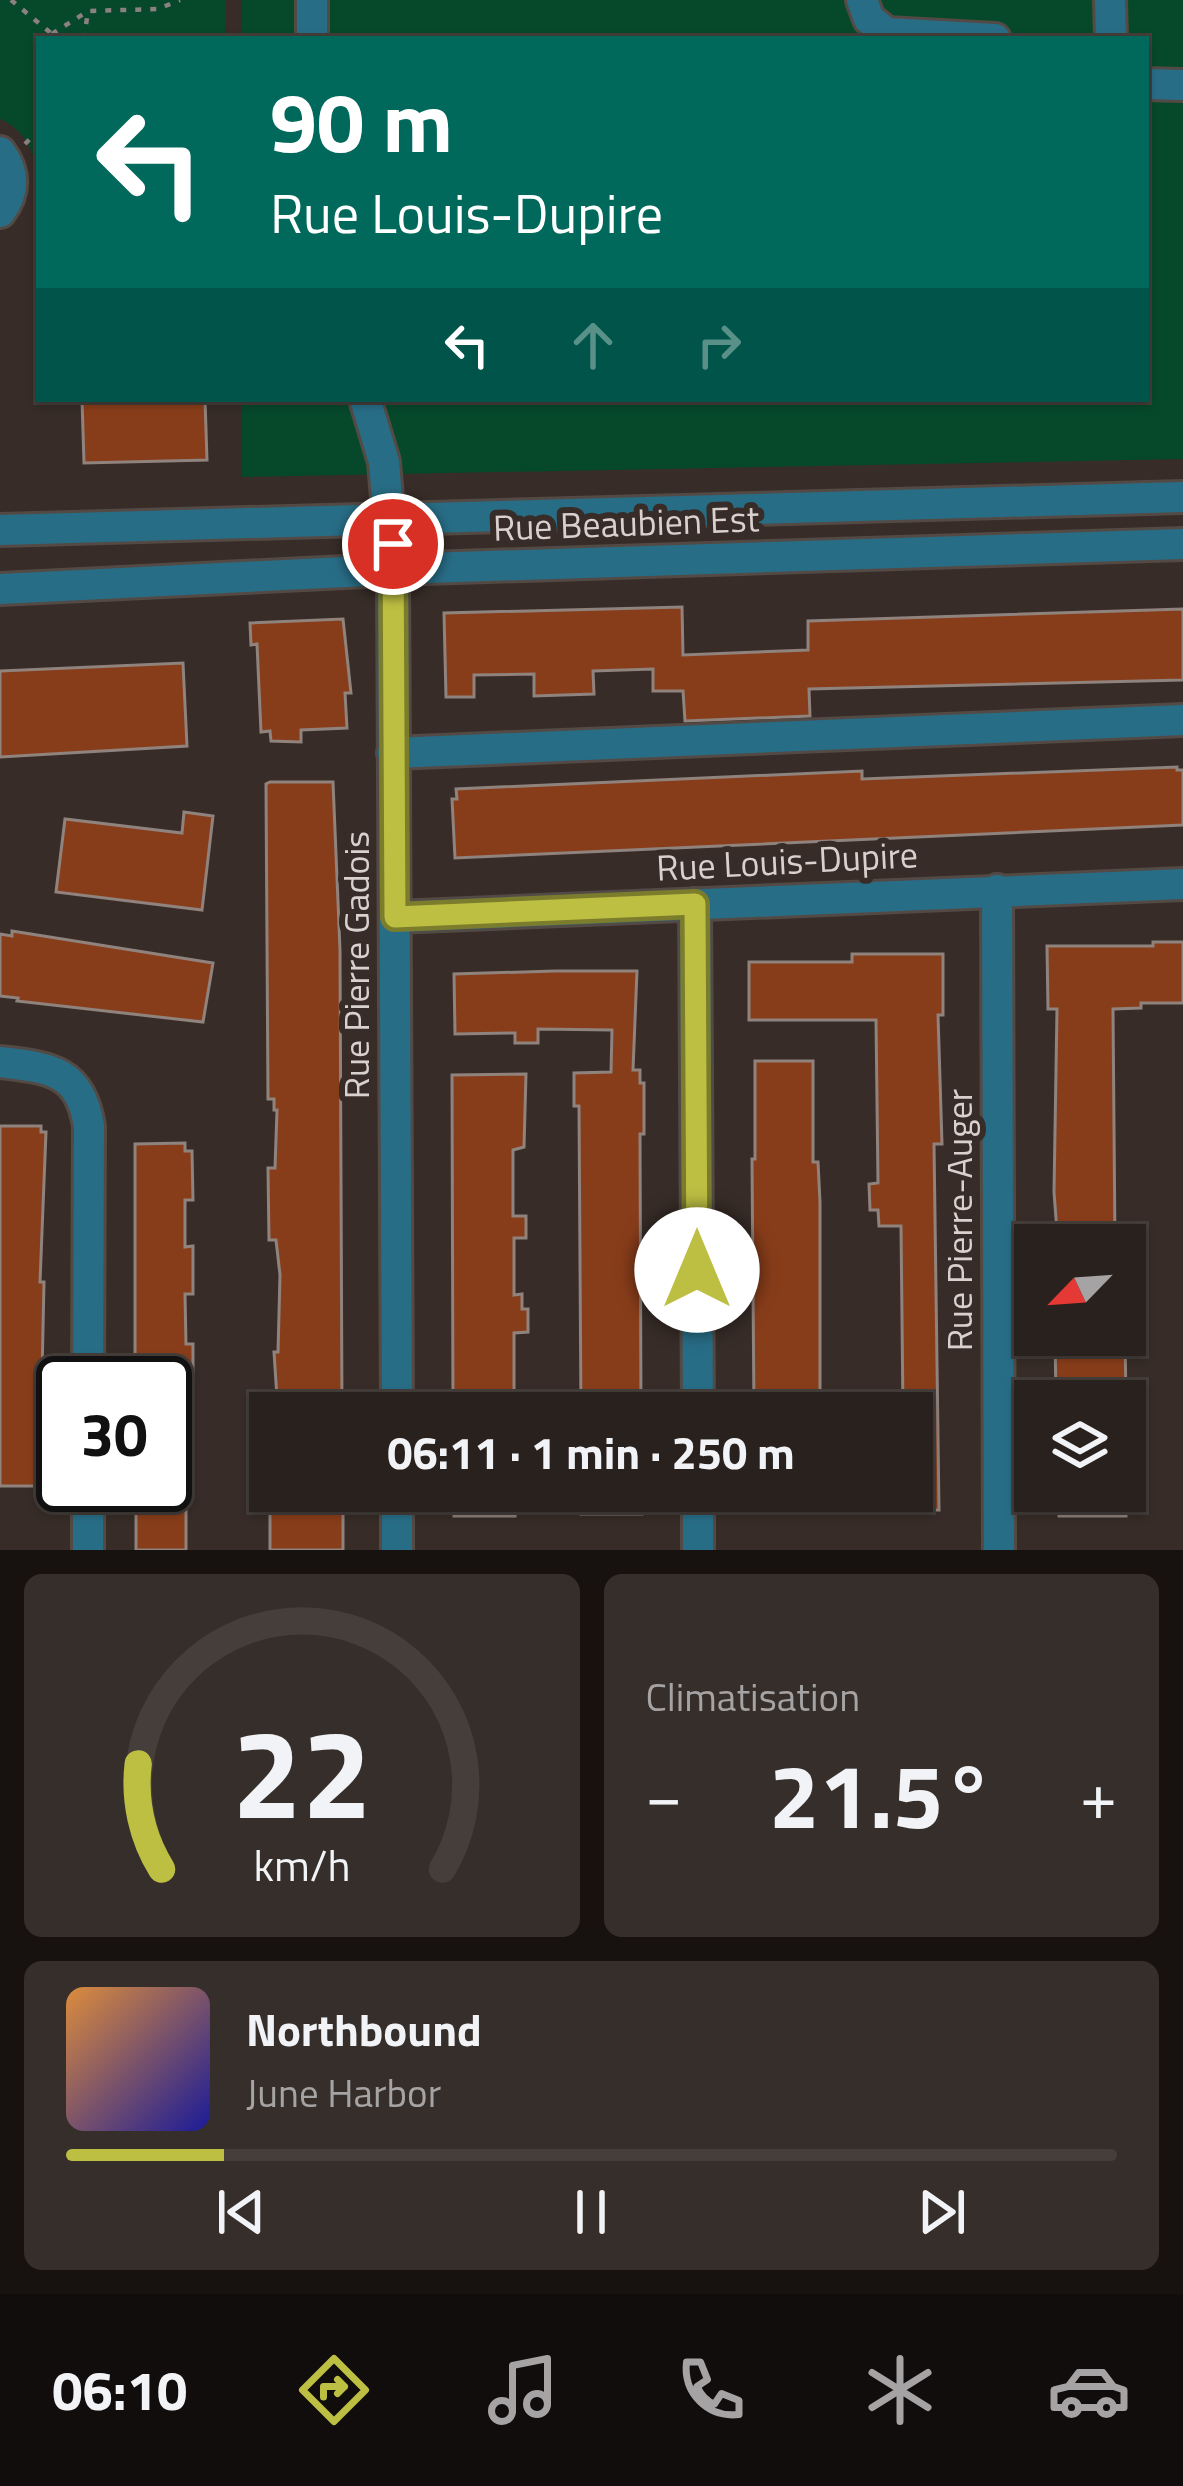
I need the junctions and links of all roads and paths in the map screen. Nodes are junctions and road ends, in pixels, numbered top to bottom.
1 (11, 0) edge
2 (180, 0) edge
3 (312, 0) edge
4 (862, 0) edge
5 (1110, 0) edge
6 (88, 11) junction
7 (52, 36) edge
8 (85, 36) edge
9 (312, 36) edge
10 (940, 36) edge
11 (1111, 36) edge
12 (1149, 84) edge
13 (1183, 85) edge
14 (13, 148) edge
15 (0, 212) edge
16 (366, 402) edge
17 (1183, 497) edge
18 (720, 511) junction
19 (392, 518) junction
20 (0, 530) edge
21 (1183, 544) edge
22 (721, 559) junction
23 (393, 570) junction
24 (0, 590) edge
25 (1183, 720) edge
26 (393, 753) junction
27 (1183, 884) edge
28 (997, 890) junction
29 (695, 904) junction
30 (395, 917) junction
31 (0, 1062) edge
32 (88, 1356) edge
33 (397, 1392) edge
34 (698, 1392) edge
35 (88, 1512) edge
36 (397, 1512) edge
37 (698, 1512) edge
38 (88, 1550) edge
39 (397, 1550) edge
40 (698, 1550) edge
41 (998, 1550) edge

1 - 7 path
2 - 6 path
3 - 9 street
4 - 10 street
5 - 11 street
6 - 7 path
6 - 8 path
12 - 13 street
14 - 15 street
16 - 19 street, Rue Pierre Gadois
17 - 18 street, Rue Beaubien Est
18 - 19 street, Rue Beaubien Est
18 - 22 street
19 - 20 street, Rue Beaubien Est
19 - 23 street, Rue Pierre Gadois
21 - 22 street, Rue Beaubien Est
22 - 23 street, Rue Beaubien Est
23 - 24 street, Rue Beaubien Est
23 - 26 street, Rue Pierre Gadois
25 - 26 street
26 - 30 street, Rue Pierre Gadois
27 - 28 street, Rue Louis-Dupire
28 - 29 street, Rue Louis-Dupire
28 - 41 street, Rue Pierre-Auger
29 - 30 street, Rue Louis-Dupire
29 - 34 street
30 - 33 street, Rue Pierre Gadois
31 - 32 street
35 - 38 street
36 - 39 street
37 - 40 street

